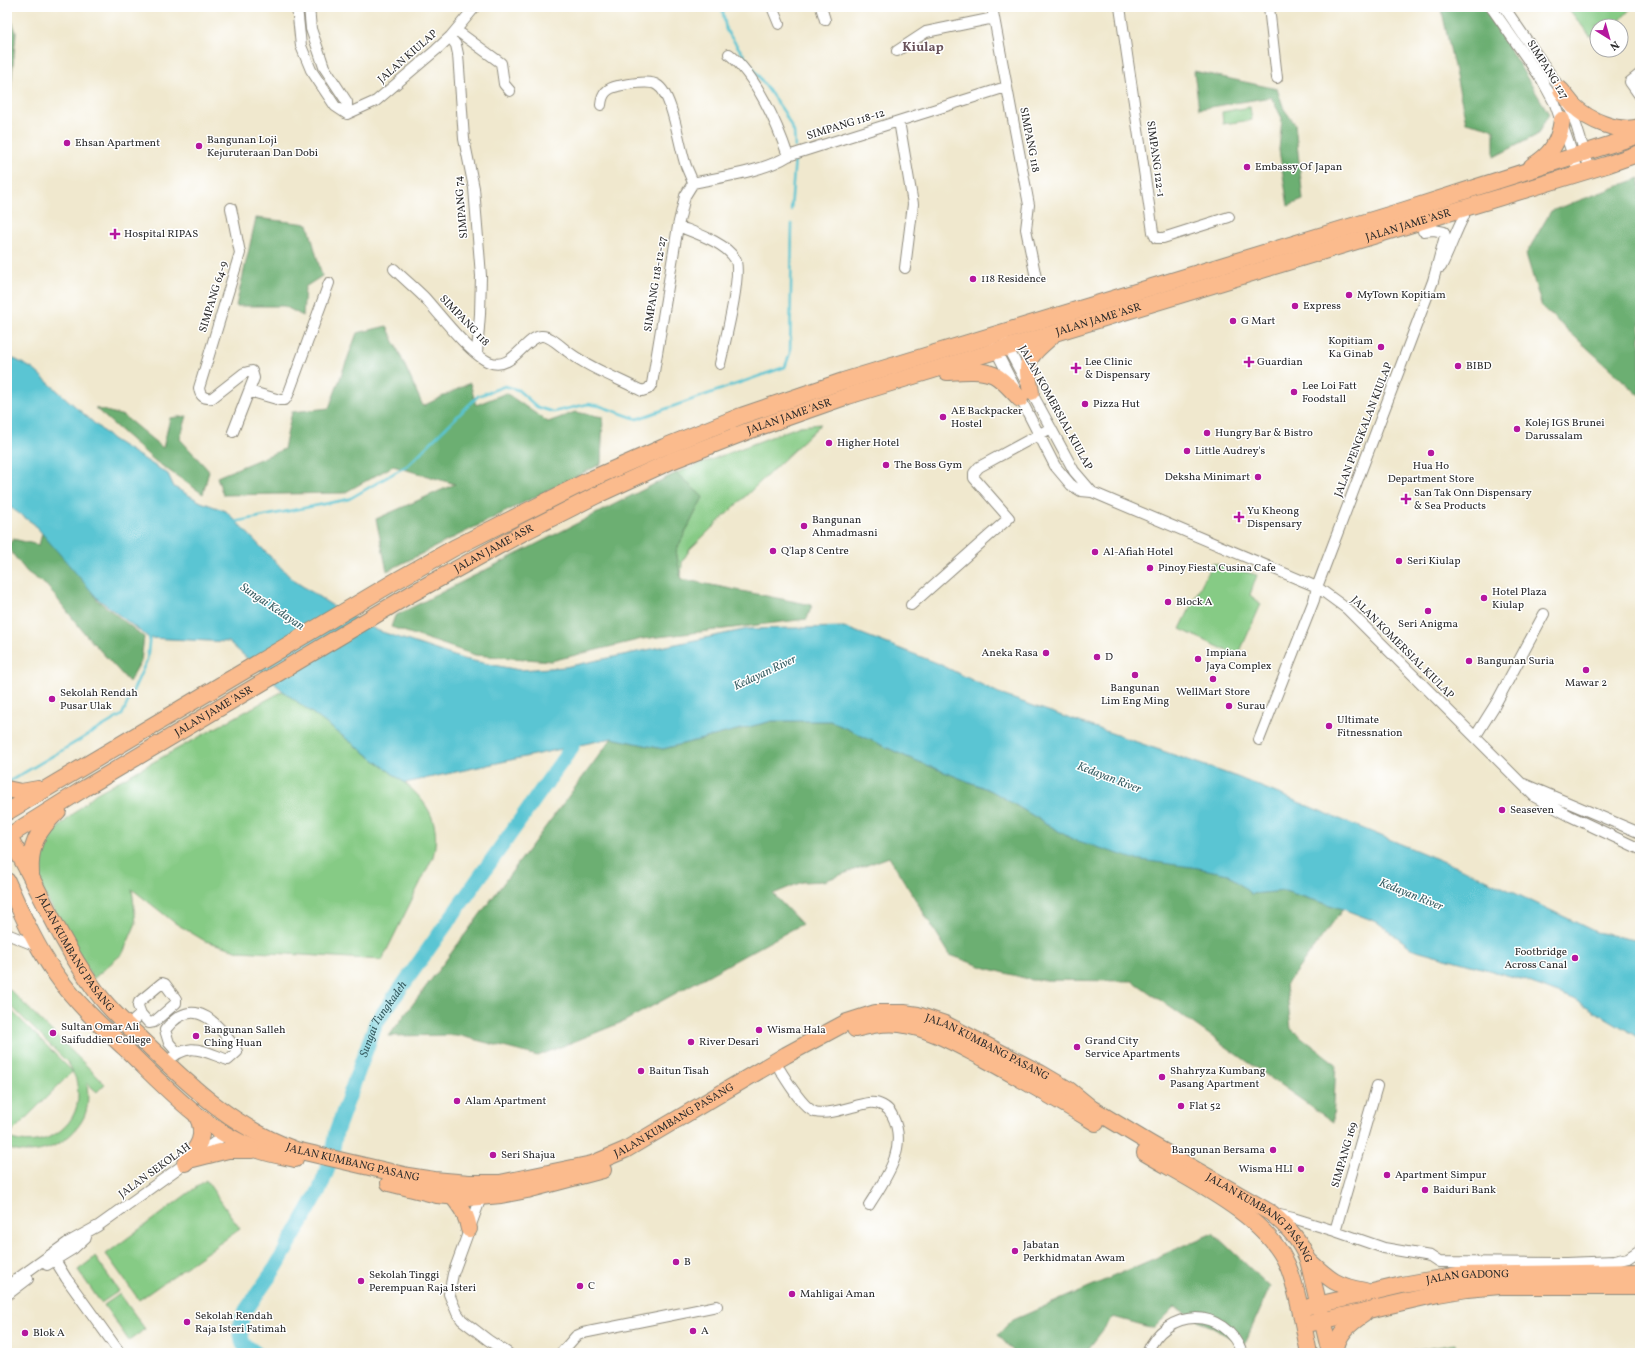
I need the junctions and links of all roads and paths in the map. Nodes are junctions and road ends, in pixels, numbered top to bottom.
1 (297, 7) edge
2 (309, 7) edge
3 (475, 7) edge
4 (772, 7) edge
5 (822, 7) edge
6 (992, 7) edge
7 (1120, 7) edge
8 (1269, 7) edge
9 (1491, 7) edge
10 (1504, 7) edge
11 (994, 18) junction
12 (825, 20) dead end
13 (779, 24) dead end
14 (453, 33) junction
15 (897, 51) dead end
16 (729, 54) dead end
17 (1640, 74) edge
18 (1277, 78) dead end
19 (1006, 87) junction
20 (1561, 90) junction
21 (510, 91) dead end
22 (1640, 96) edge
23 (601, 105) dead end
24 (347, 114) junction
25 (1562, 120) junction
26 (899, 121) junction
27 (1640, 127) edge
28 (1640, 135) edge
29 (1640, 153) edge
30 (788, 156) junction
31 (1580, 156) junction
32 (1585, 171) junction
33 (1513, 176) junction
34 (693, 183) junction
35 (1513, 194) junction
36 (1435, 201) junction
37 (231, 208) dead end
38 (1464, 216) junction
39 (1229, 217) dead end
40 (678, 226) junction
41 (1423, 231) junction
42 (905, 268) dead end
43 (394, 270) dead end
44 (1036, 278) dead end
45 (1433, 281) junction
46 (329, 283) dead end
47 (1143, 307) junction
48 (1056, 334) junction
49 (994, 335) junction
50 (1002, 349) junction
51 (477, 354) junction
52 (720, 364) dead end
53 (928, 372) junction
54 (648, 389) joint
55 (249, 391) junction
56 (1026, 396) junction
57 (1051, 428) junction
58 (233, 432) dead end
59 (1038, 435) junction
60 (1092, 492) junction
61 (1317, 588) junction
62 (911, 605) dead end
63 (1544, 614) dead end
64 (1475, 738) junction
65 (1259, 740) dead end
66 (75, 771) junction
67 (1521, 783) junction
68 (46, 788) junction
69 (85, 788) junction
70 (7, 789) edge
71 (7, 812) edge
72 (1640, 833) edge
73 (8, 835) edge
74 (1640, 849) edge
75 (31, 876) junction
76 (7, 881) edge
77 (7, 896) edge
78 (21, 912) junction
79 (7, 934) edge
80 (39, 947) junction
81 (142, 1014) dead end
82 (128, 1026) junction
83 (172, 1058) junction
84 (780, 1070) junction
85 (190, 1086) junction
86 (1377, 1086) dead end
87 (197, 1116) junction
88 (226, 1134) junction
89 (262, 1144) junction
90 (188, 1162) junction
91 (349, 1168) junction
92 (484, 1190) junction
93 (453, 1197) junction
94 (869, 1205) dead end
95 (1271, 1213) junction
96 (98, 1226) junction
97 (469, 1229) junction
98 (1336, 1231) junction
99 (1640, 1250) edge
100 (55, 1260) junction
101 (1308, 1260) junction
102 (1640, 1272) edge
103 (7, 1286) edge
104 (1640, 1286) edge
105 (1371, 1292) junction
106 (7, 1295) edge
107 (717, 1306) dead end
108 (1370, 1309) junction
109 (1321, 1313) junction
110 (1301, 1317) junction
111 (120, 1353) edge
112 (508, 1353) edge
113 (561, 1353) edge
114 (1147, 1353) edge
115 (1242, 1353) edge
116 (1309, 1353) edge
117 (1330, 1353) edge
118 (1335, 1353) edge

1 - 24 street
2 - 24 street
3 - 14 street, JALAN KIULAP
4 - 13 street
5 - 12 street
6 - 11 street, SIMPANG 118
7 - 39 street, SIMPANG 122-1
8 - 18 street
9 - 25 street, SIMPANG 127
10 - 20 street, SIMPANG 127
11 - 15 street
11 - 19 street, SIMPANG 118
14 - 21 street
14 - 24 street, JALAN KIULAP
14 - 51 street, SIMPANG 74
16 - 30 street
17 - 22 street
19 - 26 street, SIMPANG 118-12
19 - 44 street, SIMPANG 118
20 - 27 main road
20 - 31 street, SIMPANG 127
23 - 34 street
25 - 31 street, SIMPANG 127
25 - 33 main road
26 - 30 street, SIMPANG 118-12
26 - 42 street
28 - 31 main road, JALAN JAME 'ASR
29 - 32 main road, JALAN JAME 'ASR
30 - 34 street, SIMPANG 118-12
31 - 32 street, SIMPANG 127
31 - 33 main road, JALAN JAME 'ASR
32 - 35 main road, JALAN JAME 'ASR
33 - 36 main road, JALAN JAME 'ASR
34 - 40 street, SIMPANG 118-12-27
35 - 36 main road
35 - 38 main road
35 - 47 main road, JALAN JAME 'ASR
36 - 49 main road, JALAN JAME 'ASR
37 - 55 street, SIMPANG 64-9
38 - 41 main road
38 - 45 street
40 - 52 street
40 - 54 street, SIMPANG 118-12-27
41 - 45 street
41 - 47 main road
43 - 51 street, SIMPANG 118
45 - 61 street, JALAN PENGKALAN KIULAP
46 - 55 street
47 - 48 main road, JALAN JAME 'ASR
48 - 50 main road, JALAN JAME 'ASR
48 - 56 main road
49 - 50 street, JALAN KOMERSIAL KIULAP
49 - 66 main road, JALAN JAME 'ASR
50 - 53 main road, JALAN JAME 'ASR
50 - 56 street, JALAN KOMERSIAL KIULAP
51 - 54 street, SIMPANG 118
53 - 56 main road
53 - 69 main road, JALAN JAME 'ASR
55 - 58 street
56 - 57 street, JALAN KOMERSIAL KIULAP
56 - 59 street, JALAN KOMERSIAL KIULAP
57 - 59 street
57 - 60 street, JALAN KOMERSIAL KIULAP
59 - 60 street, JALAN KOMERSIAL KIULAP
59 - 62 street
60 - 61 street, JALAN KOMERSIAL KIULAP
61 - 64 street, JALAN KOMERSIAL KIULAP
61 - 65 street, JALAN PENGKALAN KIULAP
63 - 64 street
64 - 67 street, JALAN KOMERSIAL KIULAP
66 - 68 main road, JALAN JAME 'ASR
66 - 69 main road
67 - 72 street, JALAN KOMERSIAL KIULAP
67 - 74 street, JALAN KOMERSIAL KIULAP
68 - 70 main road
68 - 71 main road, JALAN JAME 'ASR
69 - 73 main road, JALAN JAME 'ASR
69 - 75 main road
73 - 75 main road, JALAN KUMBANG PASANG
75 - 82 main road, JALAN KUMBANG PASANG
76 - 78 main road, JALAN KUMBANG PASANG
77 - 78 main road
78 - 80 main road, JALAN KUMBANG PASANG
79 - 80 street
80 - 87 main road, JALAN KUMBANG PASANG
81 - 82 street
82 - 83 main road, JALAN KUMBANG PASANG
83 - 83 street
83 - 85 main road, JALAN KUMBANG PASANG
84 - 92 main road, JALAN KUMBANG PASANG
84 - 94 street
84 - 110 main road, JALAN KUMBANG PASANG
85 - 88 main road
85 - 89 main road, JALAN KUMBANG PASANG
86 - 98 street, SIMPANG 169
87 - 88 main road, JALAN KUMBANG PASANG
87 - 90 main road
88 - 89 main road
88 - 90 street, JALAN SEKOLAH
89 - 90 main road
89 - 91 main road, JALAN KUMBANG PASANG
90 - 96 street, JALAN SEKOLAH
91 - 92 main road, JALAN KUMBANG PASANG
91 - 93 main road, JALAN KUMBANG PASANG
92 - 93 main road, JALAN KUMBANG PASANG
92 - 95 main road, JALAN KUMBANG PASANG
92 - 97 street
93 - 97 main road
95 - 98 street
95 - 101 main road, JALAN KUMBANG PASANG
96 - 100 street, JALAN SEKOLAH
96 - 103 street, JALAN SEKOLAH
97 - 112 street
98 - 99 street
100 - 106 street, JALAN SEKOLAH
100 - 111 street
101 - 105 main road
101 - 109 main road, JALAN KUMBANG PASANG
102 - 105 main road, JALAN GADONG
104 - 108 main road, JALAN GADONG
105 - 109 main road, JALAN GADONG
107 - 113 street
108 - 109 main road, JALAN GADONG
108 - 118 main road
109 - 110 main road, JALAN GADONG
109 - 117 main road, JALAN KUMBANG PASANG
110 - 116 main road, JALAN KUMBANG PASANG
114 - 115 street

